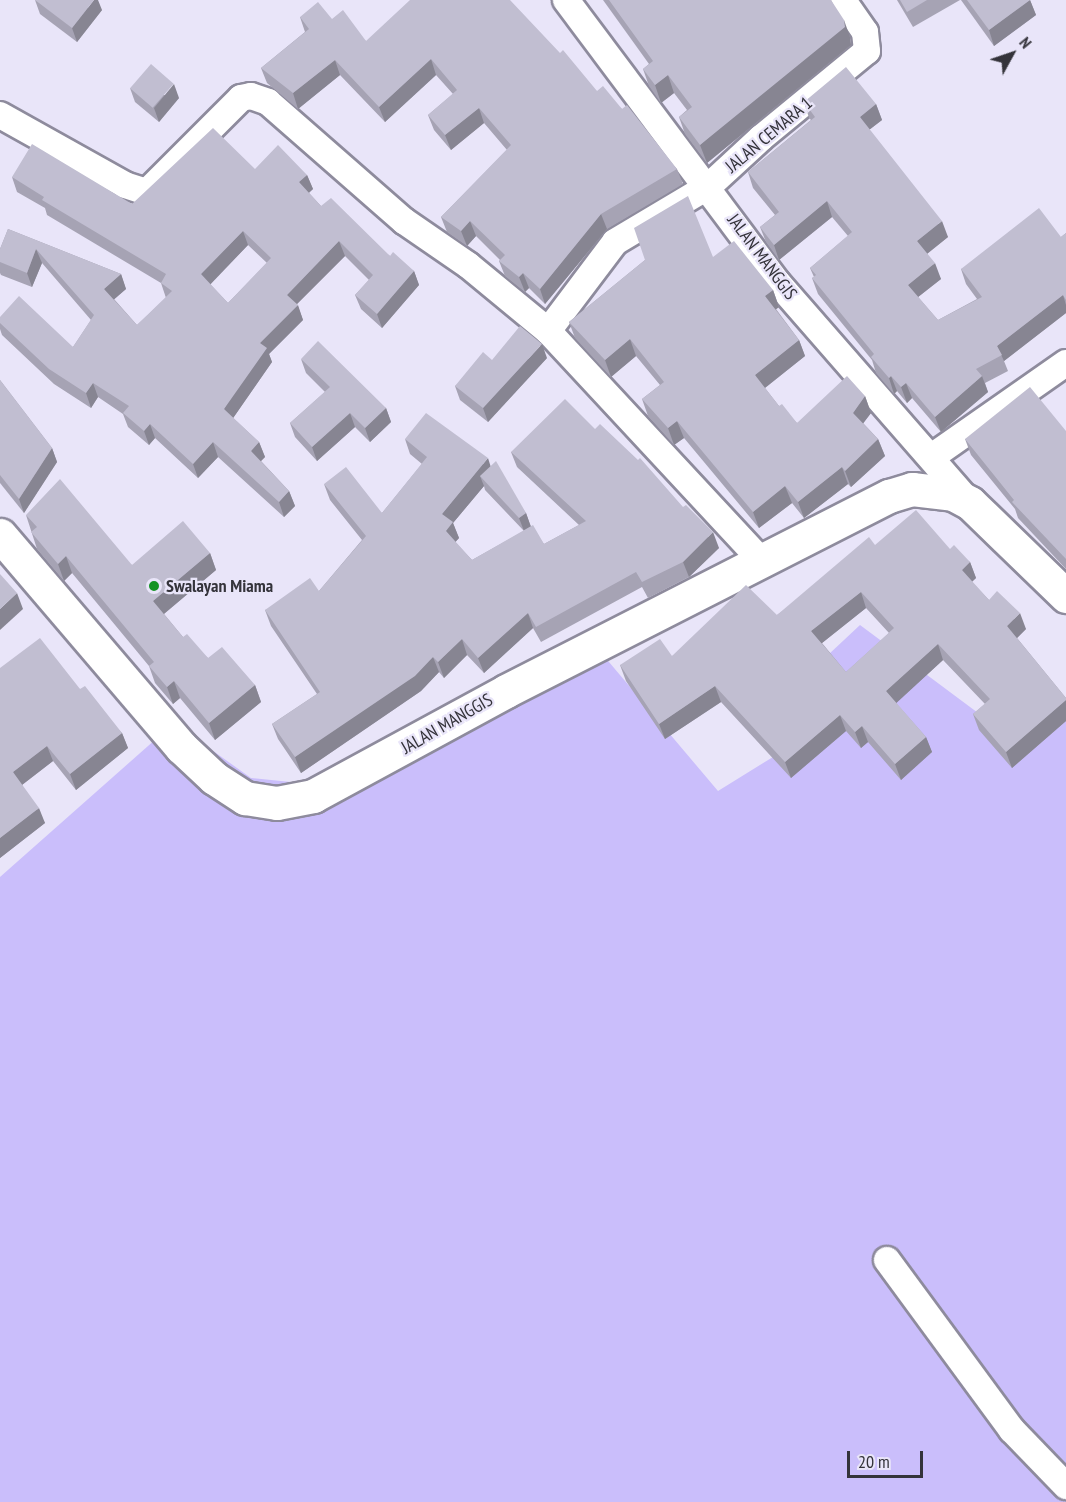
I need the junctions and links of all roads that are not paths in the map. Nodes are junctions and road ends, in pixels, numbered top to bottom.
1 (566, 0) edge
2 (843, 0) edge
3 (0, 115) edge
4 (709, 186) junction
5 (548, 331) junction
6 (1066, 363) edge
7 (933, 456) junction
8 (970, 503) junction
9 (0, 535) edge
10 (762, 561) junction
11 (1066, 596) edge
12 (887, 1260) dead end
13 (1066, 1486) edge

1 - 4 street, JALAN MANGGIS
2 - 4 street, JALAN CEMARA 1
3 - 5 street
4 - 5 street
4 - 7 street, JALAN MANGGIS
5 - 10 street
6 - 7 street
7 - 8 street, JALAN MANGGIS
8 - 10 street, JALAN MANGGIS
8 - 11 street, JALAN MANGGIS
9 - 10 street, JALAN MANGGIS
12 - 13 street

